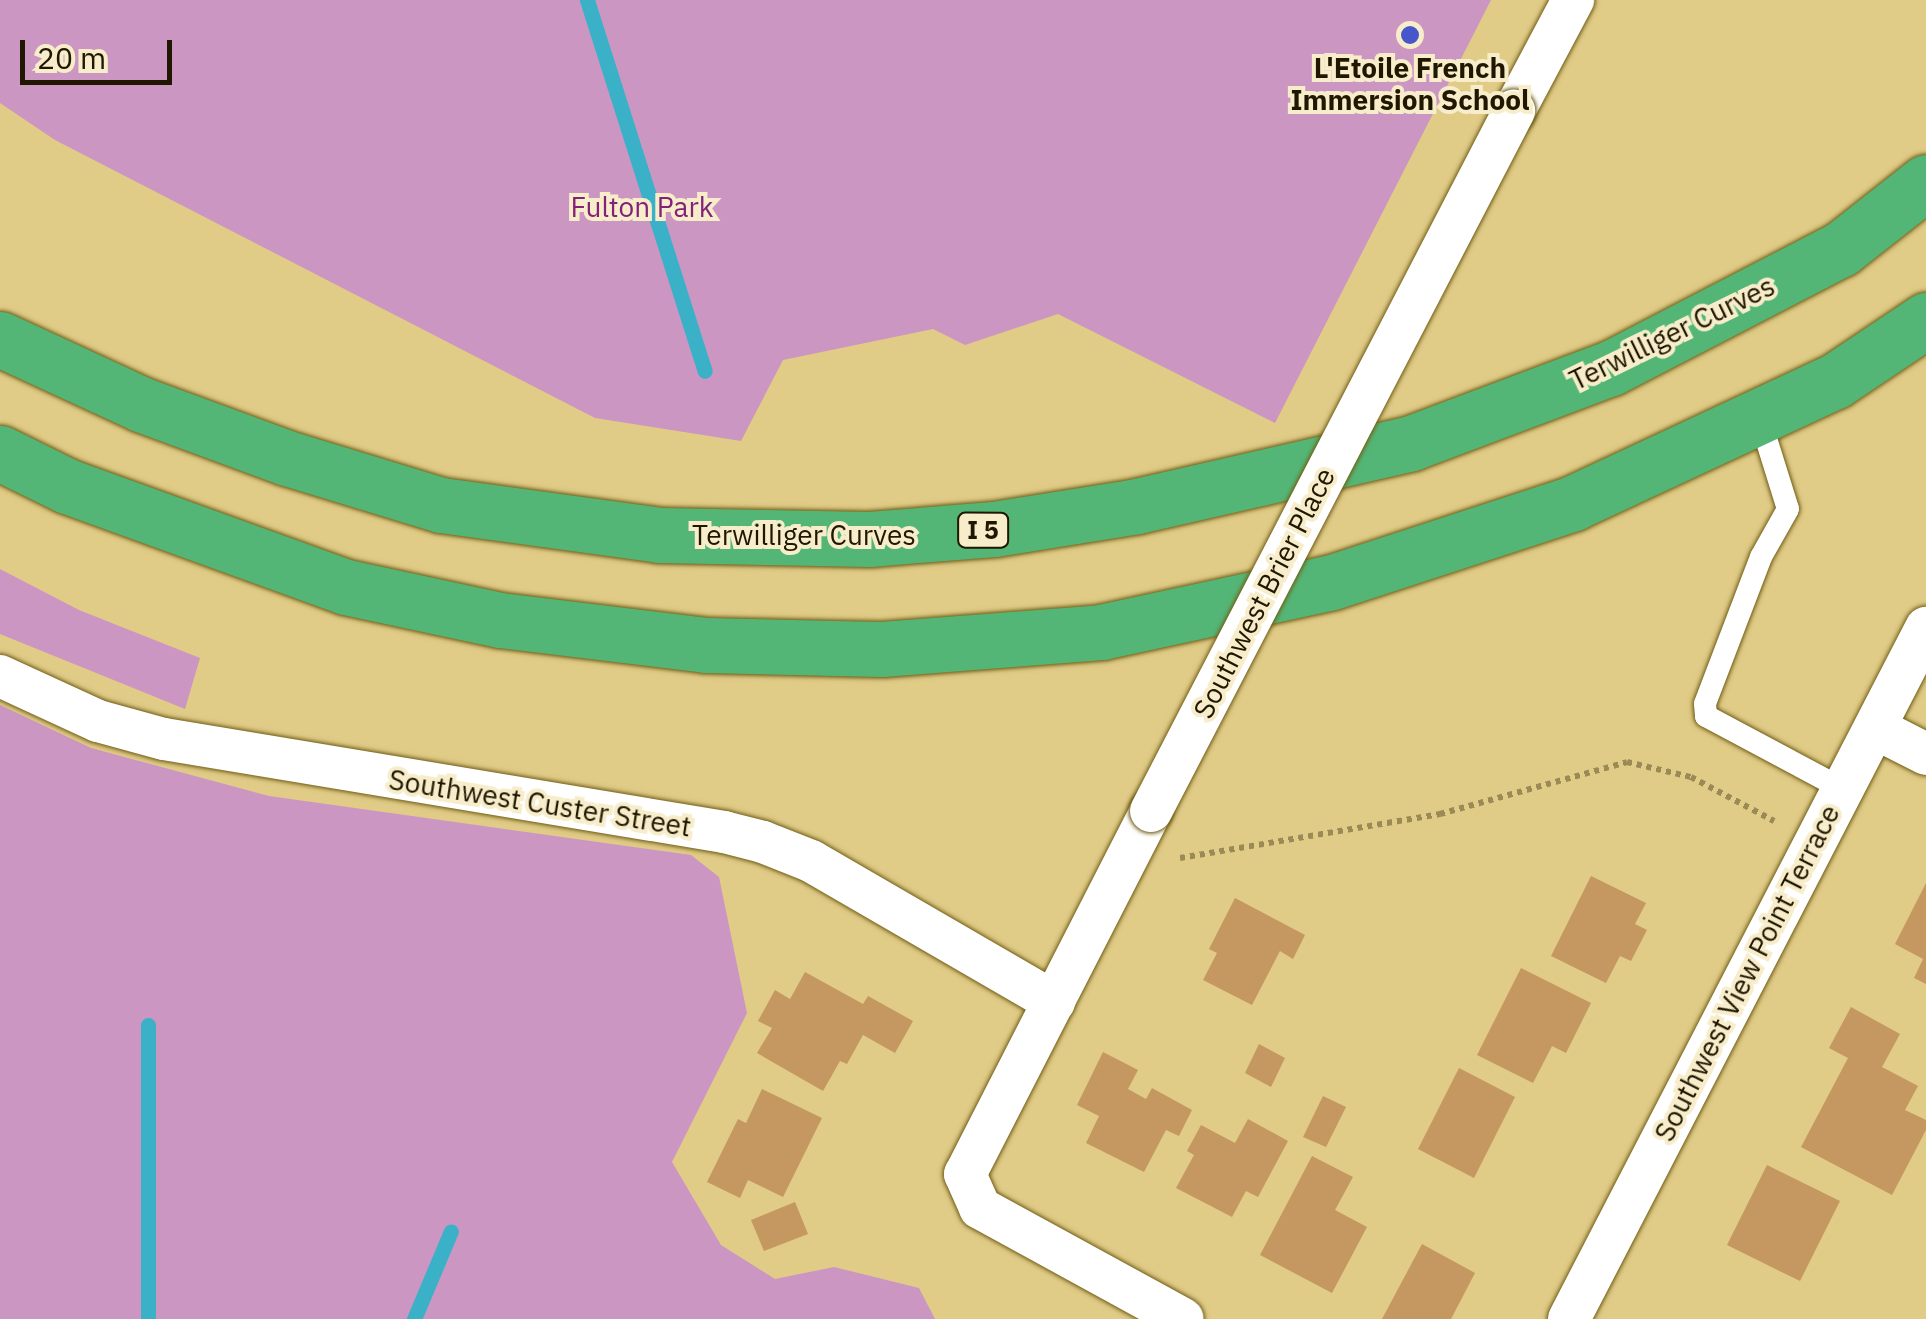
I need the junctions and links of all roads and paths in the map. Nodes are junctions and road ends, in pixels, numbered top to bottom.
1 (1573, 0) edge
2 (1926, 182) edge
3 (1926, 320) edge
4 (0, 339) edge
5 (1759, 416) junction
6 (0, 453) edge
7 (1926, 628) edge
8 (0, 676) edge
9 (1874, 728) junction
10 (1926, 754) edge
11 (1842, 789) junction
12 (1814, 843) junction
13 (1124, 867) junction
14 (1054, 1002) junction
15 (1183, 1319) edge
16 (1569, 1319) edge

1 - 13 street, Southwest Brier Place, bridge
2 - 4 highway, Terwilliger Curves / I 5
3 - 5 highway
5 - 6 highway
5 - 11 lane
7 - 9 street, Southwest View Point Terrace
8 - 14 street, Southwest Custer Street
9 - 10 street
9 - 11 street, Southwest View Point Terrace
11 - 12 street, Southwest View Point Terrace
12 - 13 path
12 - 16 street, Southwest View Point Terrace
13 - 14 street, Southwest Brier Place
14 - 15 street, Southwest Brier Place

